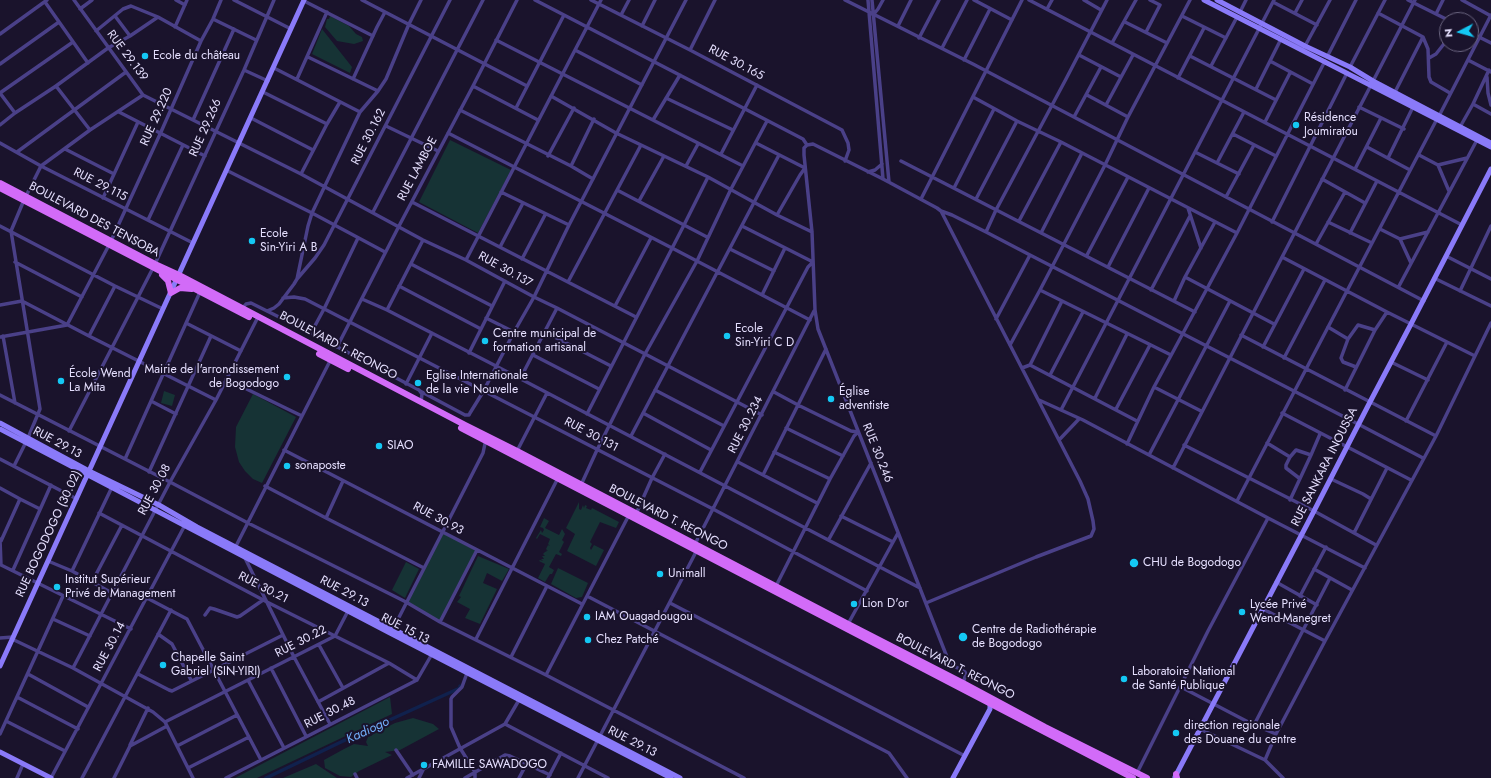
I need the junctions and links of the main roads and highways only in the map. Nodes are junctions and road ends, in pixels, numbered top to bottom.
1 (304, 0) edge
2 (1204, 0) edge
3 (1217, 0) edge
4 (1238, 14) junction
5 (1260, 25) junction
6 (1326, 59) junction
7 (1372, 83) junction
8 (1438, 117) junction
9 (1491, 143) edge
10 (1491, 147) edge
11 (1491, 169) edge
12 (1489, 176) edge
13 (0, 183) edge
14 (0, 188) edge
15 (25, 198) junction
16 (156, 268) junction
17 (178, 278) junction
18 (198, 291) junction
19 (171, 293) junction
20 (257, 319) junction
21 (332, 358) junction
22 (0, 423) edge
23 (0, 429) edge
24 (486, 438) junction
25 (27, 441) junction
26 (88, 473) junction
27 (157, 507) junction
28 (696, 547) junction
29 (234, 549) junction
30 (775, 588) junction
31 (392, 631) junction
32 (0, 665) edge
33 (993, 704) junction
34 (599, 739) junction
35 (0, 752) edge
36 (1135, 776) edge
37 (1176, 777) edge
38 (51, 778) edge
39 (671, 778) edge
40 (680, 778) edge
41 (953, 778) edge
42 (1148, 778) edge

1 - 17 main road, RUE BOGODOGO (30.02)
2 - 4 main road
3 - 4 main road
4 - 5 main road
5 - 6 main road
5 - 6 main road
6 - 7 main road
6 - 7 main road
7 - 8 main road
7 - 8 main road
8 - 9 main road
8 - 10 main road
11 - 12 main road, RUE SANKARA INOUSSA
12 - 37 main road, RUE SANKARA INOUSSA
13 - 15 main road, BOULEVARD DES TENSOBA
14 - 15 main road, BOULEVARD DES TENSOBA
15 - 16 main road, BOULEVARD DES TENSOBA
16 - 17 main road, BOULEVARD DES TENSOBA
16 - 19 main road
17 - 18 main road, BOULEVARD T. REONGO
17 - 19 main road, RUE BOGODOGO (30.02)
17 - 20 main road, BOULEVARD T. REONGO
18 - 19 main road
18 - 20 main road, BOULEVARD T. REONGO
19 - 26 main road, RUE BOGODOGO (30.02)
20 - 21 main road, BOULEVARD T. REONGO
21 - 24 main road, BOULEVARD T. REONGO
21 - 24 main road, BOULEVARD T. REONGO
22 - 25 main road, RUE 29.13
23 - 25 main road, RUE 29.13
24 - 28 main road, BOULEVARD T. REONGO
24 - 28 main road, BOULEVARD T. REONGO
25 - 26 main road, RUE 29.13
26 - 27 main road, RUE 29.13
26 - 27 main road, RUE 15.13
26 - 32 main road, RUE BOGODOGO (30.02)
27 - 29 main road, RUE 29.13
27 - 29 main road, RUE 15.13
28 - 30 main road, BOULEVARD T. REONGO
29 - 31 main road, RUE 29.13
29 - 31 main road, RUE 15.13
30 - 33 main road, BOULEVARD T. REONGO
30 - 33 main road, BOULEVARD T. REONGO
31 - 34 main road, RUE 29.13
31 - 34 main road, RUE 15.13
33 - 36 main road, BOULEVARD T. REONGO
33 - 41 main road
34 - 39 main road, RUE 15.13
34 - 40 main road, RUE 29.13
35 - 38 main road
36 - 42 main road, BOULEVARD T. REONGO

